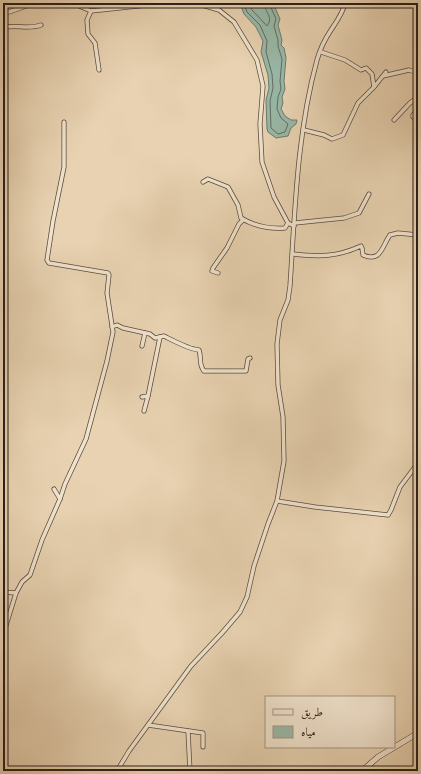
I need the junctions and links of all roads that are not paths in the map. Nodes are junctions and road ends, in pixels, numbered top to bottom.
1 (35, 3) edge
2 (72, 3) edge
3 (194, 3) edge
4 (345, 3) edge
5 (91, 11) junction
6 (3, 14) edge
7 (41, 25) dead end
8 (3, 28) edge
9 (321, 52) junction
10 (99, 70) dead end
11 (386, 72) dead end
12 (418, 73) edge
13 (382, 77) junction
14 (374, 87) junction
15 (418, 97) edge
16 (418, 109) edge
17 (413, 117) dead end
18 (394, 120) dead end
19 (64, 122) dead end
20 (304, 130) junction
21 (203, 182) dead end
22 (370, 194) dead end
23 (244, 220) junction
24 (288, 223) junction
25 (294, 224) junction
26 (418, 235) edge
27 (293, 254) junction
28 (218, 273) dead end
29 (112, 327) junction
30 (145, 333) junction
31 (160, 337) junction
32 (142, 346) dead end
33 (250, 358) dead end
34 (148, 396) junction
35 (142, 398) dead end
36 (144, 411) dead end
37 (418, 463) edge
38 (54, 489) dead end
39 (60, 499) junction
40 (277, 501) junction
41 (3, 592) edge
42 (16, 593) junction
43 (3, 635) edge
44 (148, 725) junction
45 (188, 731) junction
46 (418, 733) edge
47 (203, 747) dead end
48 (395, 747) edge
49 (393, 748) edge
50 (117, 771) edge
51 (190, 771) edge
52 (362, 771) edge

1 - 6 street
2 - 5 street
3 - 5 street
3 - 24 street
4 - 9 street
5 - 10 street
7 - 8 street
9 - 14 street
9 - 20 street
11 - 13 street
12 - 13 street
13 - 14 street
14 - 20 street
15 - 18 street
16 - 17 street
19 - 29 street
20 - 25 street
21 - 23 street
22 - 25 street
23 - 24 street
23 - 28 street
24 - 25 street
25 - 27 street
26 - 27 street
27 - 40 street
29 - 30 street
29 - 39 street
30 - 31 street
30 - 32 street
31 - 33 street
31 - 34 street
34 - 35 street
34 - 36 street
37 - 40 street
38 - 39 street
39 - 42 street
40 - 44 street
41 - 42 street
42 - 43 street
44 - 45 street
44 - 50 street
45 - 47 street
45 - 51 street
46 - 48 street
49 - 52 street

